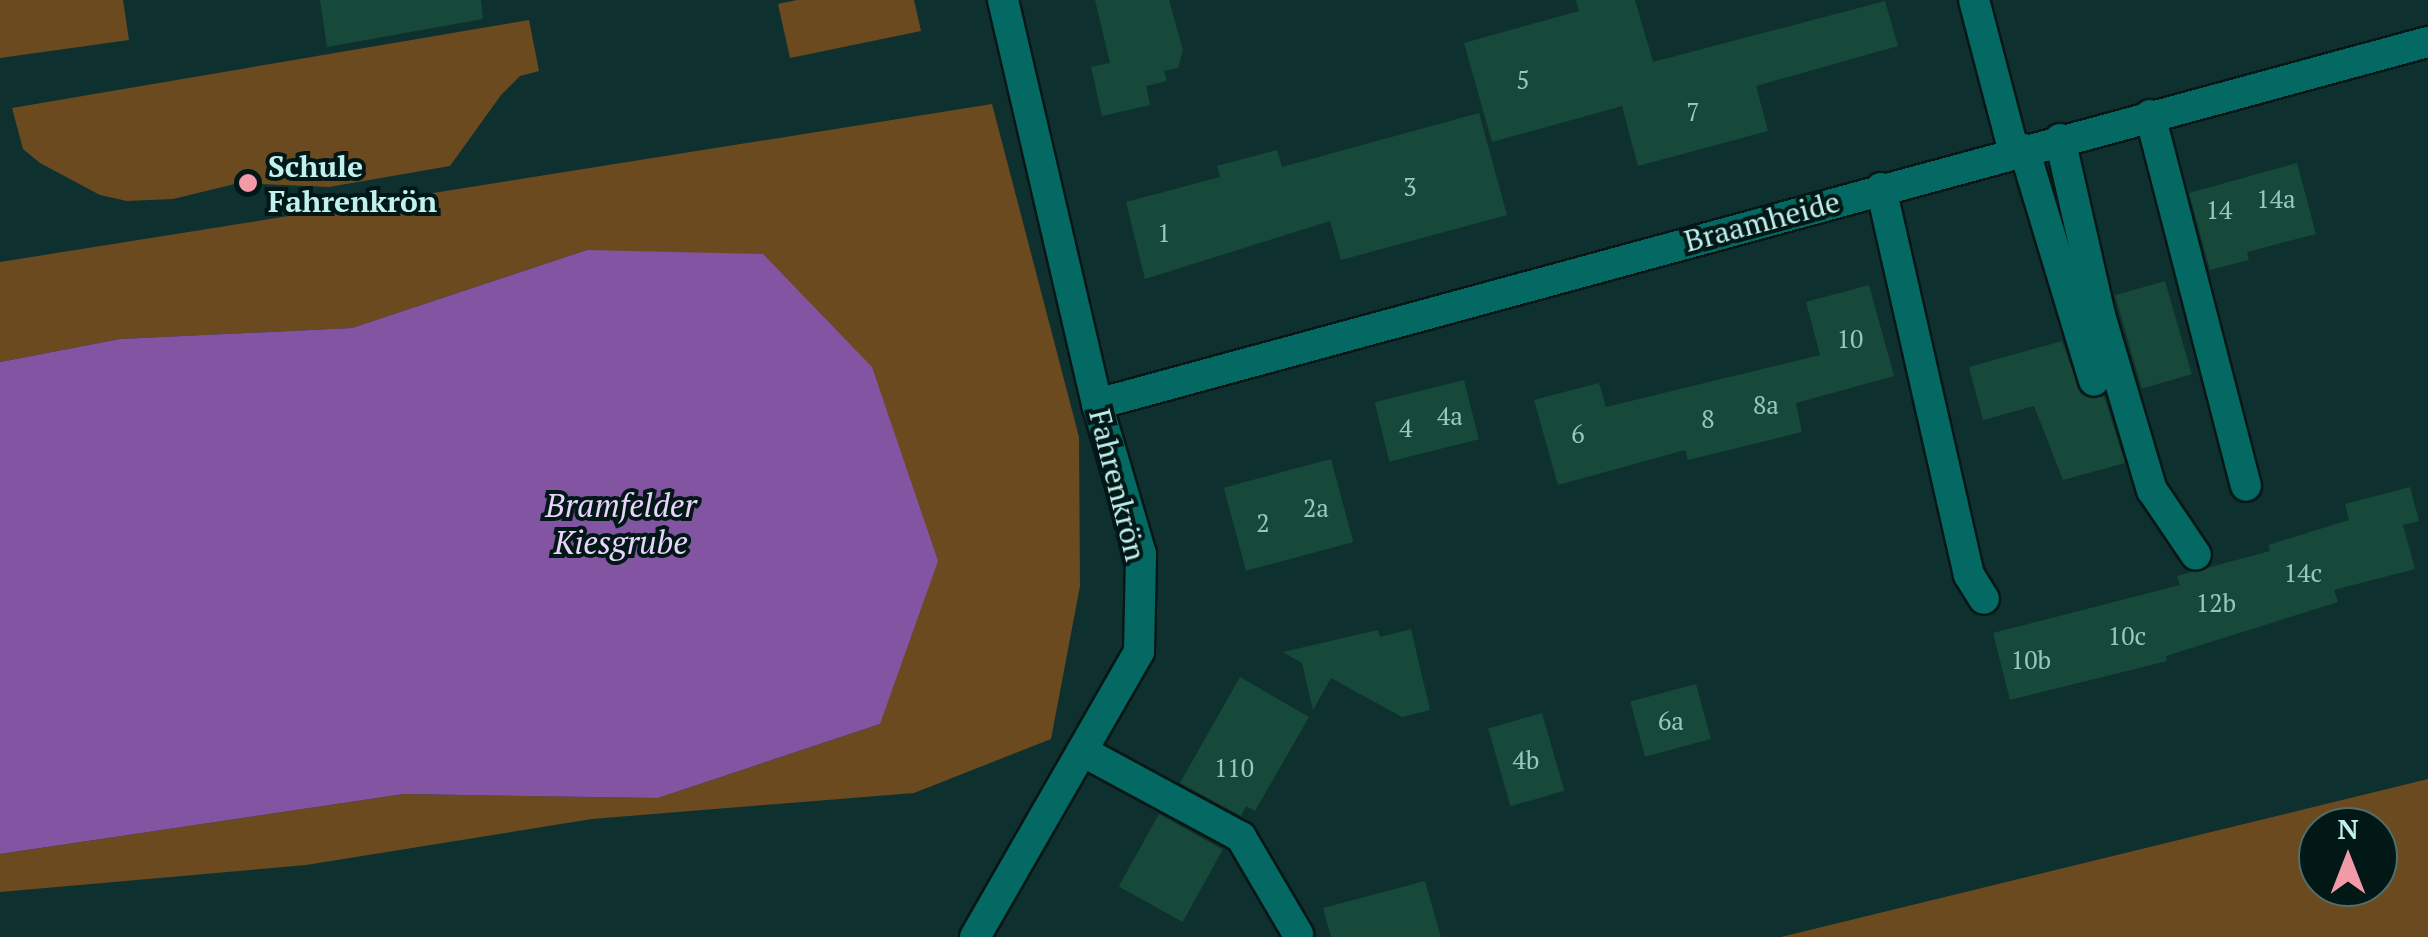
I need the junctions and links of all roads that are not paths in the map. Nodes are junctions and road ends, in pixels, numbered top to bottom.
1 (1003, 0) edge
2 (1974, 0) edge
3 (2428, 42) edge
4 (2150, 115) junction
5 (2060, 139) junction
6 (2019, 150) junction
7 (1881, 188) junction
8 (2094, 381) dead end
9 (1098, 404) junction
10 (2246, 486) dead end
11 (2196, 555) dead end
12 (1984, 599) dead end
13 (1082, 751) junction
14 (1298, 934) dead end
15 (975, 937) edge

1 - 9 street, Fahrenkrön
2 - 6 street
3 - 4 street, Braamheide
4 - 5 street, Braamheide
4 - 10 street
5 - 6 street, Braamheide
5 - 11 street
6 - 7 street, Braamheide
6 - 8 street
7 - 9 street, Braamheide
7 - 12 street
9 - 13 street, Fahrenkrön
13 - 14 street
13 - 15 street, Fahrenkrön

